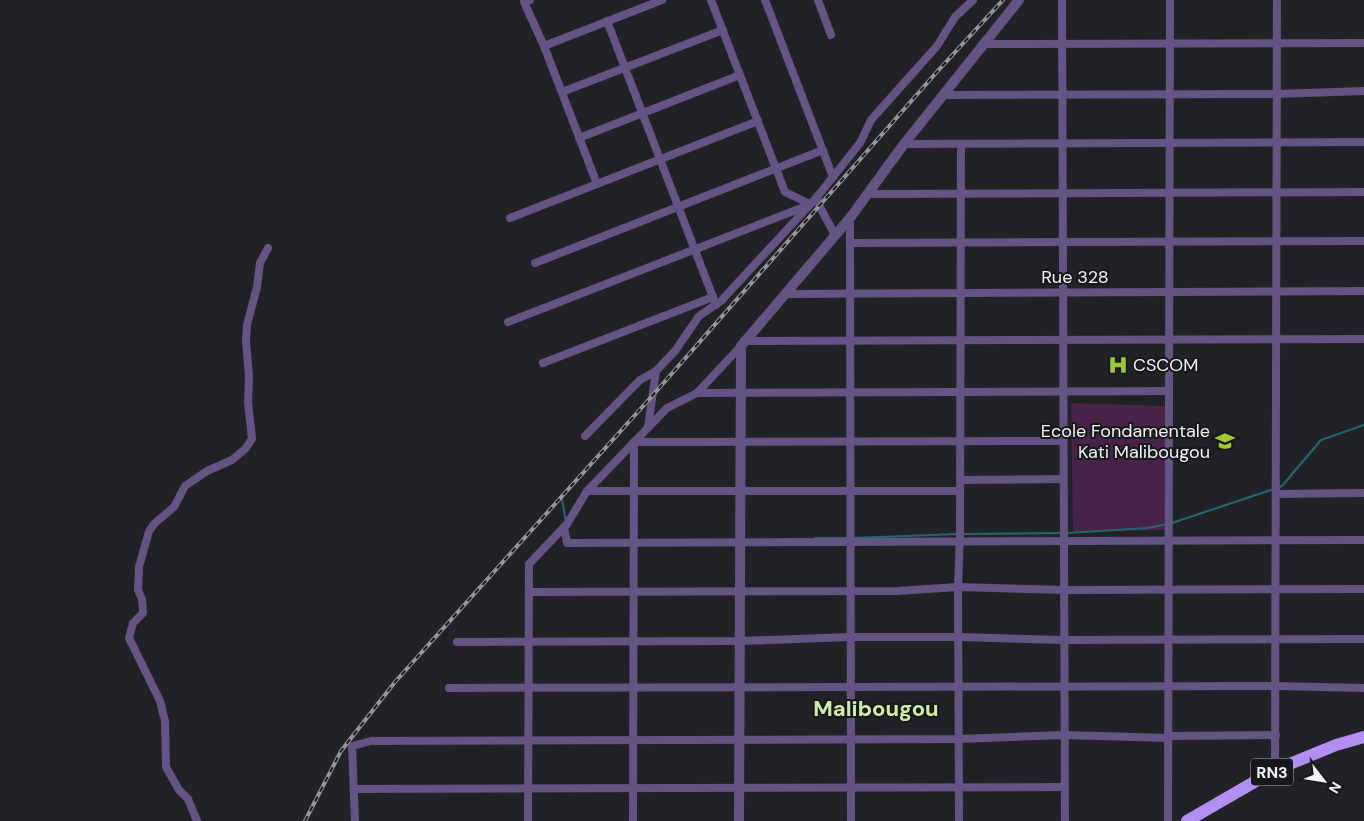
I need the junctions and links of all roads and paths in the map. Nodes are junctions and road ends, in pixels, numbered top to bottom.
1 (530, 0) edge
2 (662, 0) edge
3 (712, 0) edge
4 (765, 0) edge
5 (818, 0) edge
6 (973, 0) edge
7 (1019, 0) edge
8 (1062, 0) edge
9 (1170, 0) edge
10 (1278, 0) edge
11 (607, 21) junction
12 (723, 30) junction
13 (831, 35) dead end
14 (1277, 43) junction
15 (1364, 43) edge
16 (983, 44) junction
17 (1062, 44) junction
18 (1170, 44) junction
19 (544, 46) junction
20 (625, 68) junction
21 (740, 75) junction
22 (1364, 91) edge
23 (562, 92) junction
24 (1170, 94) junction
25 (1277, 94) junction
26 (944, 95) junction
27 (1062, 95) junction
28 (642, 113) junction
29 (758, 121) junction
30 (579, 138) junction
31 (1364, 142) edge
32 (1062, 143) junction
33 (1170, 143) junction
34 (1277, 143) junction
35 (904, 144) junction
36 (961, 144) junction
37 (823, 150) junction
38 (660, 160) junction
39 (776, 169) junction
40 (833, 177) junction
41 (597, 184) junction
42 (1277, 192) junction
43 (1364, 192) edge
44 (961, 193) junction
45 (1062, 193) junction
46 (1169, 193) junction
47 (867, 194) junction
48 (817, 197) junction
49 (810, 204) junction
50 (678, 207) junction
51 (510, 218) dead end
52 (850, 218) junction
53 (835, 235) junction
54 (1364, 241) edge
55 (1063, 242) junction
56 (1169, 242) junction
57 (1277, 242) junction
58 (850, 243) junction
59 (961, 243) junction
60 (268, 248) dead end
61 (695, 249) junction
62 (535, 263) dead end
63 (1277, 291) junction
64 (1364, 291) edge
65 (1063, 292) junction
66 (1169, 292) junction
67 (961, 293) junction
68 (785, 294) junction
69 (850, 294) junction
70 (714, 301) junction
71 (508, 322) dead end
72 (1364, 339) edge
73 (1063, 340) junction
74 (1169, 340) junction
75 (1277, 340) junction
76 (850, 341) junction
77 (960, 341) junction
78 (742, 344) junction
79 (543, 363) dead end
80 (656, 371) junction
81 (1169, 391) junction
82 (740, 392) junction
83 (850, 392) junction
84 (960, 392) junction
85 (1063, 392) junction
86 (697, 393) junction
87 (648, 428) junction
88 (585, 436) dead end
89 (850, 441) junction
90 (960, 441) junction
91 (1063, 441) junction
92 (634, 442) junction
93 (740, 442) junction
94 (1063, 479) junction
95 (960, 480) junction
96 (587, 492) junction
97 (634, 492) junction
98 (740, 492) junction
99 (850, 492) junction
100 (960, 492) junction
101 (1276, 494) junction
102 (1364, 494) edge
103 (564, 527) junction
104 (1064, 540) junction
105 (1168, 540) junction
106 (1276, 540) junction
107 (1364, 540) edge
108 (851, 541) junction
109 (960, 541) junction
110 (634, 542) junction
111 (740, 542) junction
112 (958, 587) junction
113 (1364, 589) edge
114 (1064, 590) junction
115 (1168, 590) junction
116 (1276, 590) junction
117 (740, 591) junction
118 (851, 591) junction
119 (529, 592) junction
120 (634, 592) junction
121 (850, 637) junction
122 (959, 637) junction
123 (1276, 639) junction
124 (1364, 639) edge
125 (1064, 640) junction
126 (1168, 640) junction
127 (529, 641) junction
128 (634, 641) junction
129 (740, 641) junction
130 (457, 642) dead end
131 (1168, 686) junction
132 (1276, 686) junction
133 (851, 687) junction
134 (960, 687) junction
135 (1064, 687) junction
136 (449, 688) dead end
137 (529, 688) junction
138 (634, 688) junction
139 (740, 688) junction
140 (1364, 688) edge
141 (1064, 735) junction
142 (1276, 735) junction
143 (1168, 737) junction
144 (1364, 737) edge
145 (851, 739) junction
146 (960, 739) junction
147 (529, 740) junction
148 (634, 740) junction
149 (740, 740) junction
150 (1276, 770) junction
151 (1064, 786) junction
152 (851, 787) junction
153 (959, 787) junction
154 (528, 788) junction
155 (634, 788) junction
156 (740, 788) junction
157 (354, 789) junction
158 (1205, 817) edge
159 (197, 821) edge
160 (355, 821) edge
161 (528, 821) edge
162 (634, 821) edge
163 (739, 821) edge
164 (851, 821) edge
165 (959, 821) edge
166 (1064, 821) edge
167 (1168, 821) edge
168 (1187, 821) edge

1 - 19 street
2 - 11 street
3 - 12 street
4 - 37 street
5 - 13 street
6 - 40 street
7 - 16 street
8 - 17 street
9 - 18 street
10 - 14 street
11 - 19 street
11 - 20 street
12 - 20 street
12 - 21 street
14 - 15 street
14 - 18 street
14 - 25 street
16 - 17 street
16 - 26 street
17 - 18 street
17 - 27 street
18 - 24 street
19 - 23 street
20 - 23 street
20 - 28 street
21 - 28 street
21 - 29 street
22 - 25 street
23 - 30 street
24 - 25 street
24 - 27 street
24 - 33 street
25 - 34 street
26 - 27 street
26 - 35 street
27 - 32 street
28 - 30 street
28 - 38 street
29 - 38 street
29 - 39 street
30 - 41 street
31 - 34 street
32 - 33 street
32 - 36 street
32 - 45 street
33 - 34 street
33 - 46 street
34 - 42 street
35 - 36 street
35 - 47 street
36 - 44 street
37 - 39 street
37 - 40 street
38 - 41 street
38 - 50 street
39 - 49 street
39 - 50 street
40 - 48 street
41 - 51 street
42 - 43 street
42 - 46 street
42 - 57 street
44 - 45 street
44 - 47 street
44 - 59 street
45 - 46 street
45 - 55 street
46 - 56 street
47 - 52 street
48 - 49 street
48 - 53 street
49 - 61 street
49 - 70 street
50 - 61 street
50 - 62 street
52 - 53 street
52 - 58 street
53 - 68 street
54 - 57 street
55 - 56 street
55 - 59 street
55 - 65 street
56 - 57 street
56 - 66 street
57 - 63 street
58 - 59 street
58 - 69 street
59 - 67 street
60 - 159 street
61 - 70 street
61 - 71 street
63 - 64 street, Rue 328
63 - 66 street, Rue 328
63 - 75 street
65 - 66 street, Rue 328
65 - 67 street, Rue 328
65 - 73 street
66 - 74 street
67 - 69 street, Rue 328
67 - 77 street
68 - 69 street, Rue 328
68 - 78 street
69 - 76 street
70 - 79 street
70 - 80 street
72 - 75 street
73 - 74 street
73 - 77 street
73 - 85 street
74 - 75 street
74 - 81 street
75 - 101 street
76 - 77 street
76 - 78 street
76 - 83 street
77 - 84 street
78 - 82 street
78 - 86 street
80 - 87 street
80 - 88 street
81 - 85 street
81 - 105 street
82 - 83 street
82 - 86 street
82 - 93 street
83 - 84 street
83 - 89 street
84 - 85 street
84 - 90 street
85 - 91 street
86 - 87 street
87 - 92 street
89 - 90 street
89 - 93 street
89 - 99 street
90 - 91 street
90 - 95 street
91 - 94 street
92 - 93 street
92 - 96 street
92 - 97 street
93 - 98 street
94 - 95 street
94 - 104 street
95 - 100 street
96 - 97 street
96 - 103 street
97 - 98 street
97 - 110 street
98 - 99 street
98 - 111 street
99 - 100 street
99 - 108 street
100 - 109 street
101 - 102 street
101 - 106 street
103 - 110 street
103 - 119 street
104 - 105 street
104 - 109 street
104 - 114 street
105 - 106 street
105 - 115 street
106 - 107 street
106 - 116 street
108 - 109 street
108 - 111 street
108 - 118 street
109 - 112 street
110 - 111 street
110 - 120 street
111 - 117 street
112 - 114 street
112 - 118 street
112 - 122 street
113 - 116 street
114 - 115 street
114 - 125 street
115 - 116 street
115 - 126 street
116 - 123 street
117 - 118 street
117 - 120 street
117 - 129 street
118 - 121 street
119 - 120 street
119 - 127 street
120 - 128 street
121 - 122 street
121 - 129 street
121 - 133 street
122 - 125 street
122 - 134 street
123 - 124 street
123 - 126 street
123 - 132 street
125 - 126 street
125 - 135 street
126 - 131 street
127 - 128 street
127 - 130 street
127 - 137 street
128 - 129 street
128 - 138 street
129 - 139 street
131 - 132 street
131 - 135 street
131 - 143 street
132 - 140 street
132 - 142 street
133 - 134 street
133 - 139 street
133 - 145 street
134 - 135 street
134 - 146 street
135 - 141 street
136 - 137 street
137 - 138 street
137 - 147 street
138 - 139 street
138 - 148 street
139 - 149 street
141 - 143 street
141 - 146 street
141 - 151 street
142 - 143 street
142 - 150 street
143 - 167 street
144 - 150 highway, RN3
145 - 146 street
145 - 149 street
145 - 152 street
146 - 153 street
147 - 148 street
147 - 154 street
147 - 157 street
148 - 149 street
148 - 155 street
149 - 156 street
150 - 158 highway, RN3
151 - 153 street
151 - 166 street
152 - 153 street
152 - 156 street
152 - 164 street
153 - 165 street
154 - 155 street
154 - 157 street
154 - 161 street
155 - 156 street
155 - 162 street
156 - 163 street
157 - 160 street
158 - 168 highway, RN3

